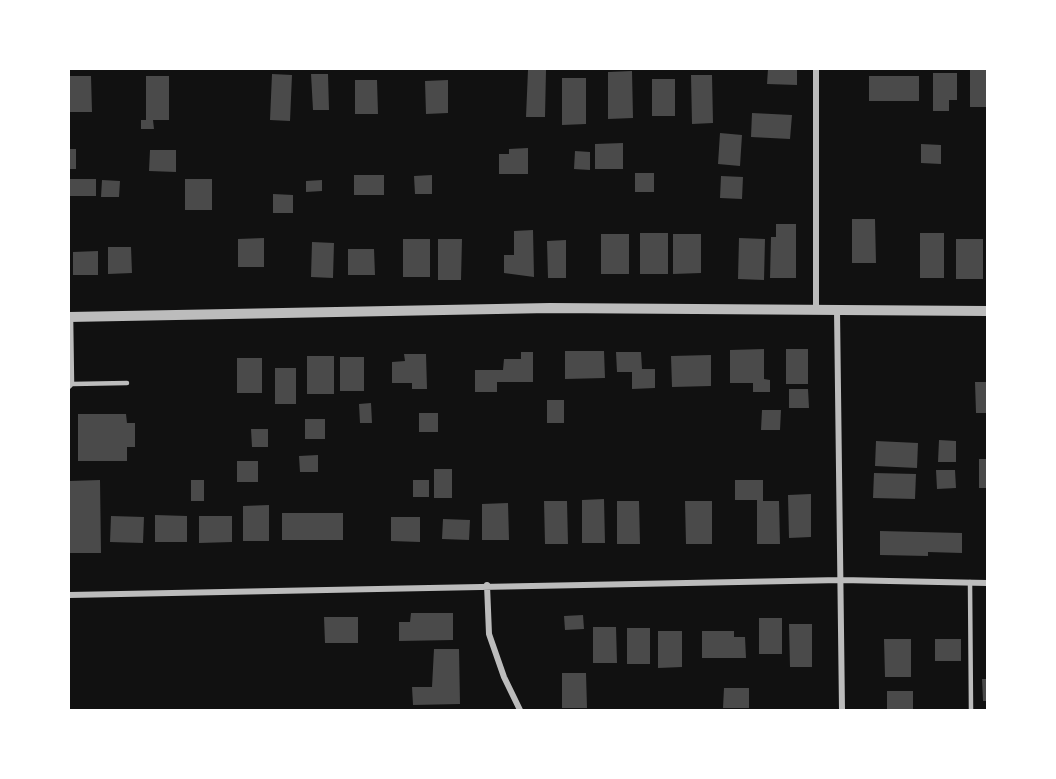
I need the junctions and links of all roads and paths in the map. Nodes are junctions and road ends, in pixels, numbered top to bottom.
1 (816, 69) edge
2 (816, 309) junction
3 (837, 310) junction
4 (987, 311) edge
5 (70, 317) edge
6 (127, 383) dead end
7 (71, 385) edge
8 (841, 580) junction
9 (969, 582) junction
10 (987, 583) edge
11 (487, 585) junction
12 (69, 595) edge
13 (520, 710) edge
14 (842, 710) edge
15 (970, 710) edge

1 - 2 street
2 - 3 street
2 - 5 street
3 - 4 street
3 - 8 street
5 - 7 lane
6 - 7 lane
8 - 9 street
8 - 11 street
8 - 14 street
9 - 10 street
9 - 15 lane
11 - 12 street
11 - 13 street

